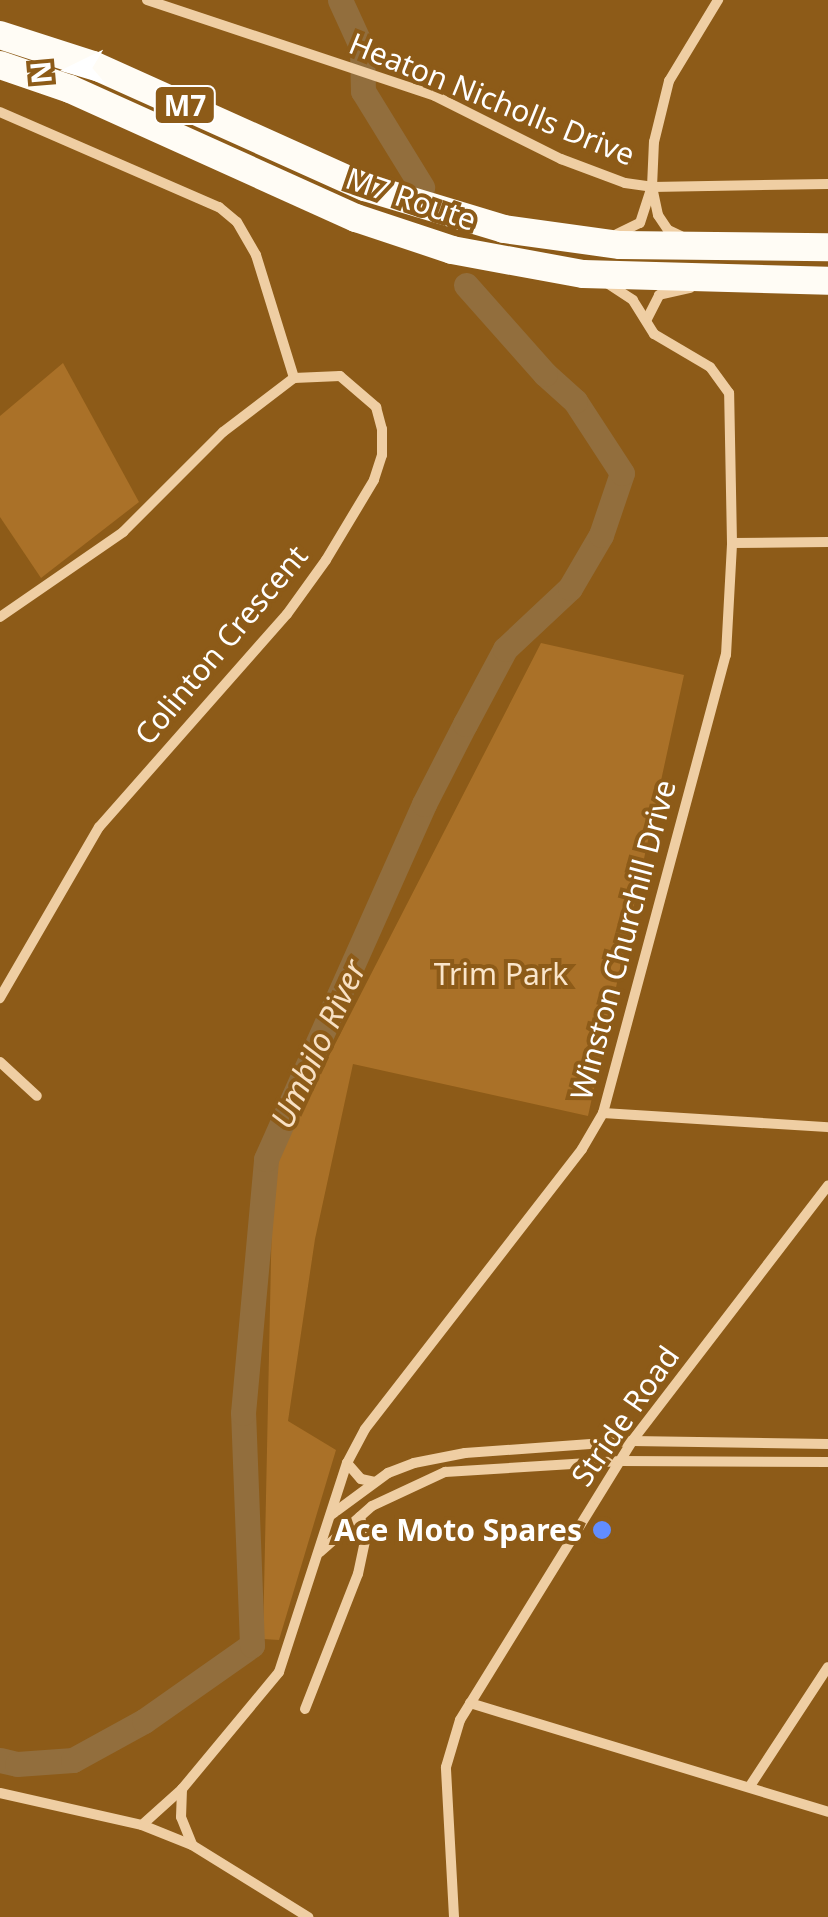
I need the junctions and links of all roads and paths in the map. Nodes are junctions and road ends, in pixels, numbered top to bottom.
1 (146, 0) edge
2 (718, 0) edge
3 (0, 35) edge
4 (0, 66) edge
5 (0, 112) edge
6 (828, 184) edge
7 (652, 188) junction
8 (583, 240) junction
9 (736, 246) junction
10 (828, 247) edge
11 (582, 274) junction
12 (735, 280) junction
13 (828, 281) edge
14 (648, 320) junction
15 (294, 378) junction
16 (828, 542) edge
17 (732, 543) junction
18 (0, 618) edge
19 (0, 998) edge
20 (0, 1062) edge
21 (37, 1096) dead end
22 (603, 1114) junction
23 (828, 1127) edge
24 (828, 1186) edge
25 (632, 1441) junction
26 (828, 1444) edge
27 (621, 1461) junction
28 (828, 1462) edge
29 (347, 1464) junction
30 (375, 1482) junction
31 (330, 1515) junction
32 (360, 1517) junction
33 (320, 1552) junction
34 (828, 1667) edge
35 (470, 1703) junction
36 (305, 1709) dead end
37 (750, 1786) junction
38 (182, 1789) junction
39 (0, 1793) edge
40 (828, 1812) edge
41 (142, 1824) junction
42 (192, 1845) junction
43 (308, 1917) edge
44 (454, 1917) edge

1 - 7 street, Heaton Nicholls Drive
2 - 7 street
3 - 8 highway, M7 Route / M7
4 - 11 highway, M7 Route / M7
5 - 15 street
6 - 7 street, Heaton Nicholls Drive
7 - 8 street
7 - 9 street
8 - 9 highway, M7 Route / M7
9 - 10 highway, M7 Route / M7
11 - 12 highway, M7 Route / M7
11 - 14 street, Winston Churchill Drive
12 - 13 highway, M7 Route / M7
12 - 14 street
14 - 17 street, Winston Churchill Drive
15 - 18 street
15 - 19 street, Colinton Crescent
16 - 17 street
17 - 22 street, Winston Churchill Drive
20 - 21 street
22 - 23 street
22 - 29 street, Winston Churchill Drive
24 - 25 street, Stride Road
25 - 26 street
25 - 27 street, Stride Road
25 - 30 street
27 - 28 street
27 - 32 street
27 - 35 street, Stride Road
29 - 30 street
29 - 31 street, Winston Churchill Drive
30 - 31 street
31 - 33 street, Winston Churchill Drive
32 - 33 street
32 - 36 street
33 - 38 street, Winston Churchill Drive
34 - 37 street
35 - 37 street
35 - 44 street, Stride Road
37 - 40 street
38 - 41 street, Winston Churchill Drive
38 - 42 street
39 - 41 street
41 - 42 street
42 - 43 street

